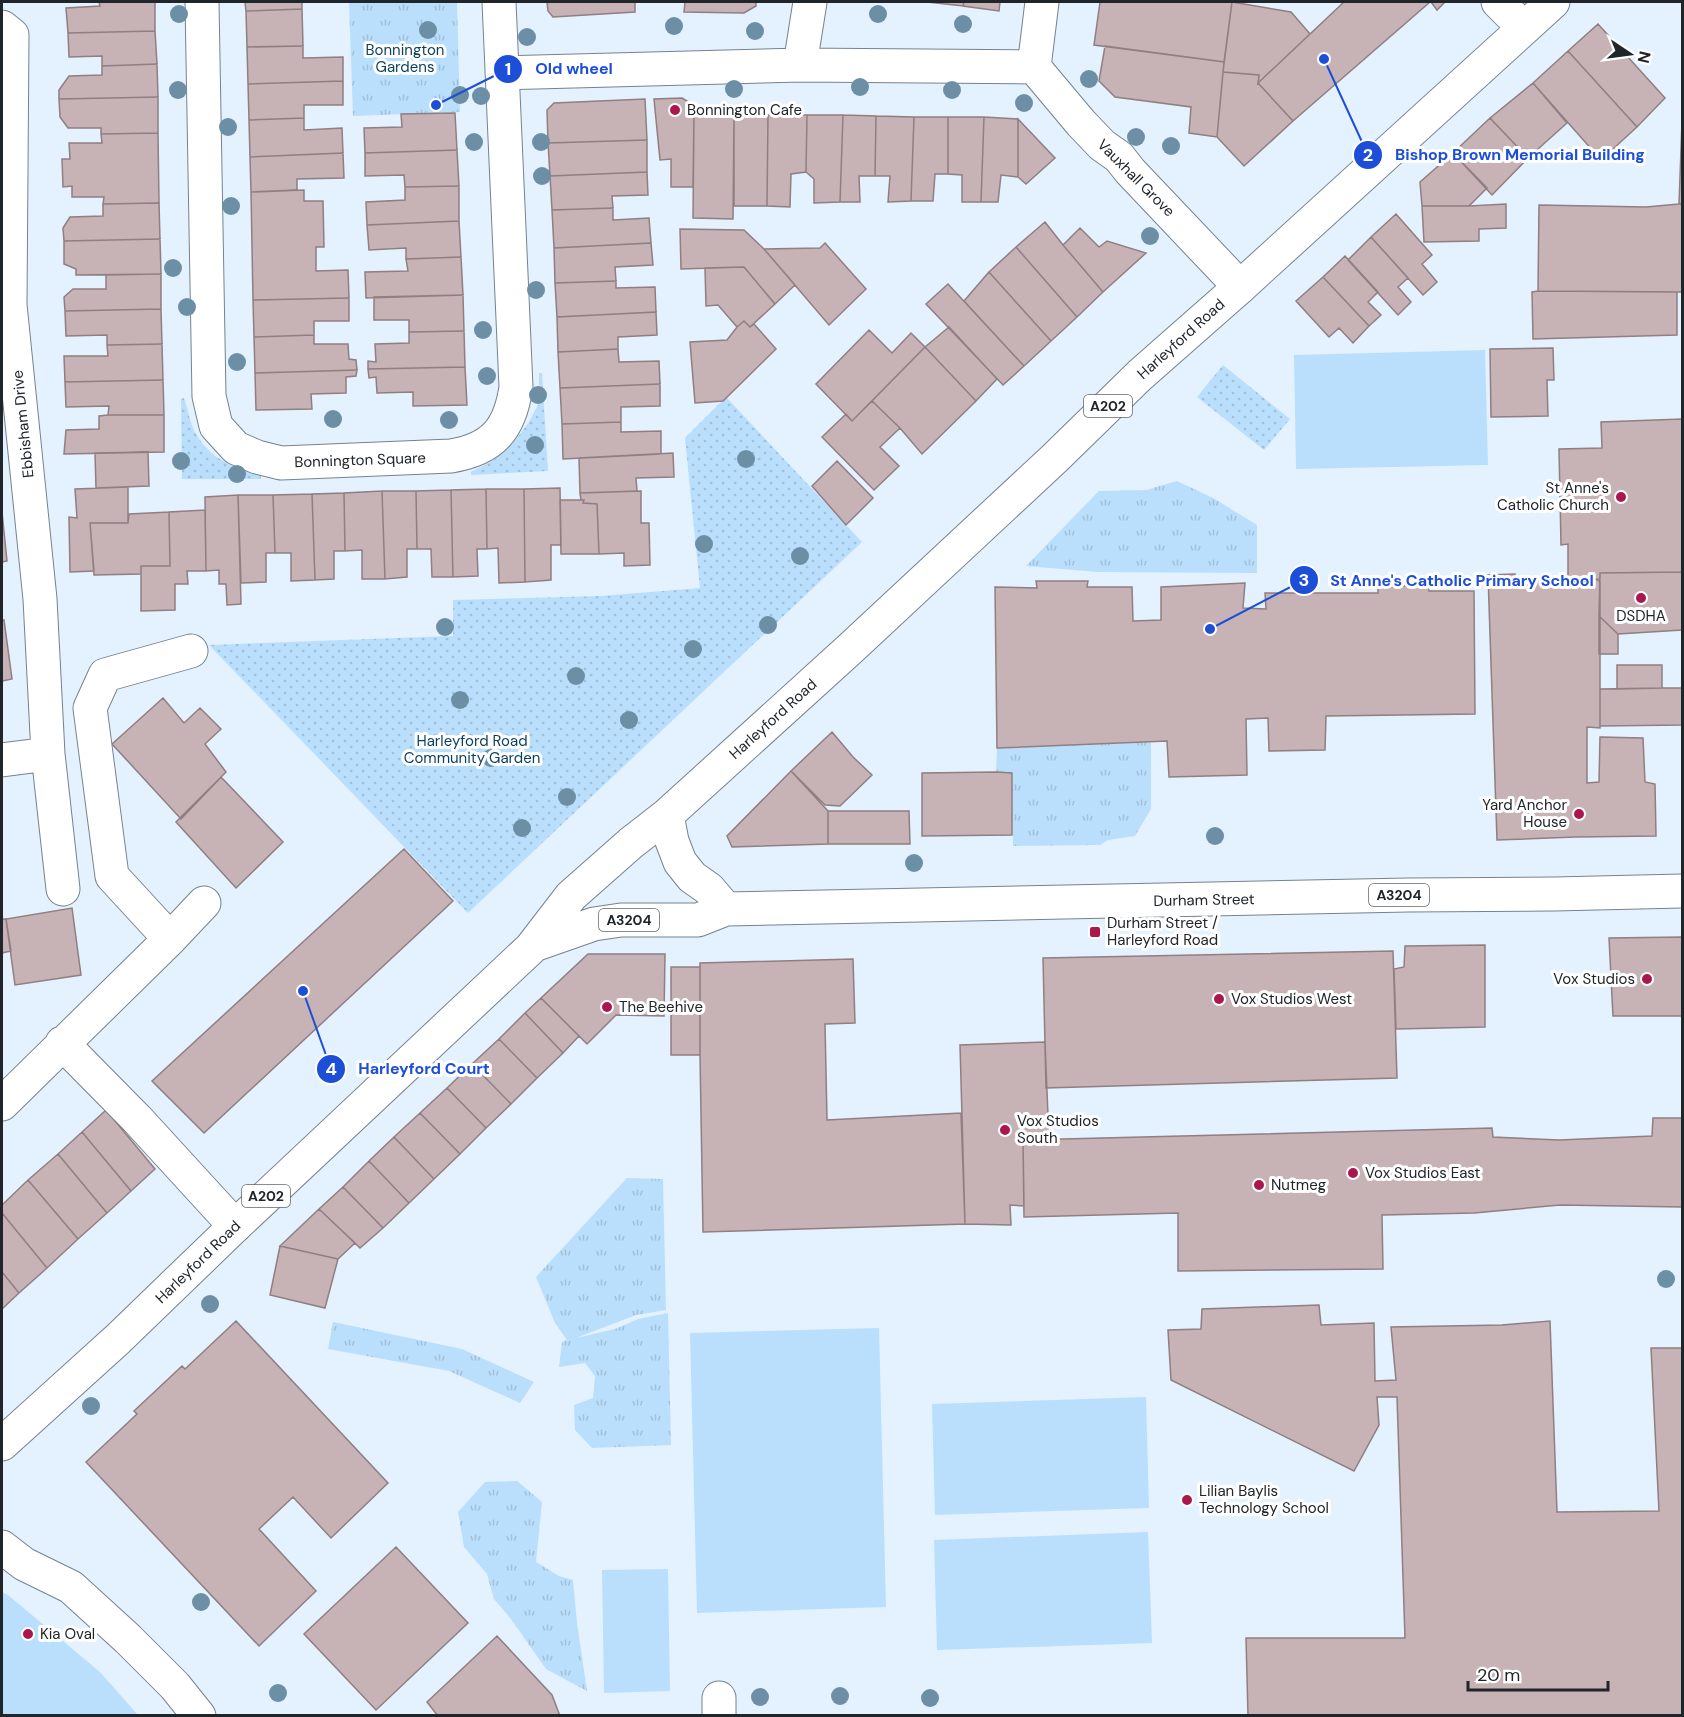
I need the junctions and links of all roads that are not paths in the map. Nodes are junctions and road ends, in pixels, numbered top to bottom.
1 (202, 2) edge
2 (499, 2) edge
3 (810, 2) edge
4 (1042, 2) edge
5 (1498, 2) edge
6 (1553, 2) edge
7 (2, 27) edge
8 (1524, 28) junction
9 (800, 65) junction
10 (1034, 67) junction
11 (502, 73) junction
12 (1240, 287) junction
13 (191, 651) dead end
14 (48, 754) junction
15 (2, 760) edge
16 (667, 815) junction
17 (63, 889) dead end
18 (1683, 891) edge
19 (204, 903) dead end
20 (726, 909) junction
21 (170, 939) junction
22 (534, 945) junction
23 (62, 1043) junction
24 (2, 1104) edge
25 (235, 1226) junction
26 (2, 1444) edge
27 (2, 1547) edge
28 (199, 1716) edge

1 - 11 main road, Bonnington Square
2 - 11 main road, Bonnington Square
3 - 9 main road
4 - 10 main road
5 - 8 main road
6 - 8 main road, Harleyford Road / A202
7 - 14 main road, Ebbisham Drive
8 - 12 main road, Harleyford Road / A202
9 - 10 main road
9 - 11 main road
10 - 12 main road, Vauxhall Grove
12 - 16 main road, Harleyford Road / A202
13 - 21 main road
14 - 15 main road
14 - 17 main road, Ebbisham Drive
16 - 20 main road
16 - 22 main road, Harleyford Road / A202
18 - 20 main road, Durham Street / A3204
19 - 21 main road
20 - 22 main road, Durham Street / A3204
21 - 23 main road
22 - 25 main road, Harleyford Road / A202
23 - 24 main road
23 - 25 main road
25 - 26 main road, Harleyford Road / A202
27 - 28 main road

